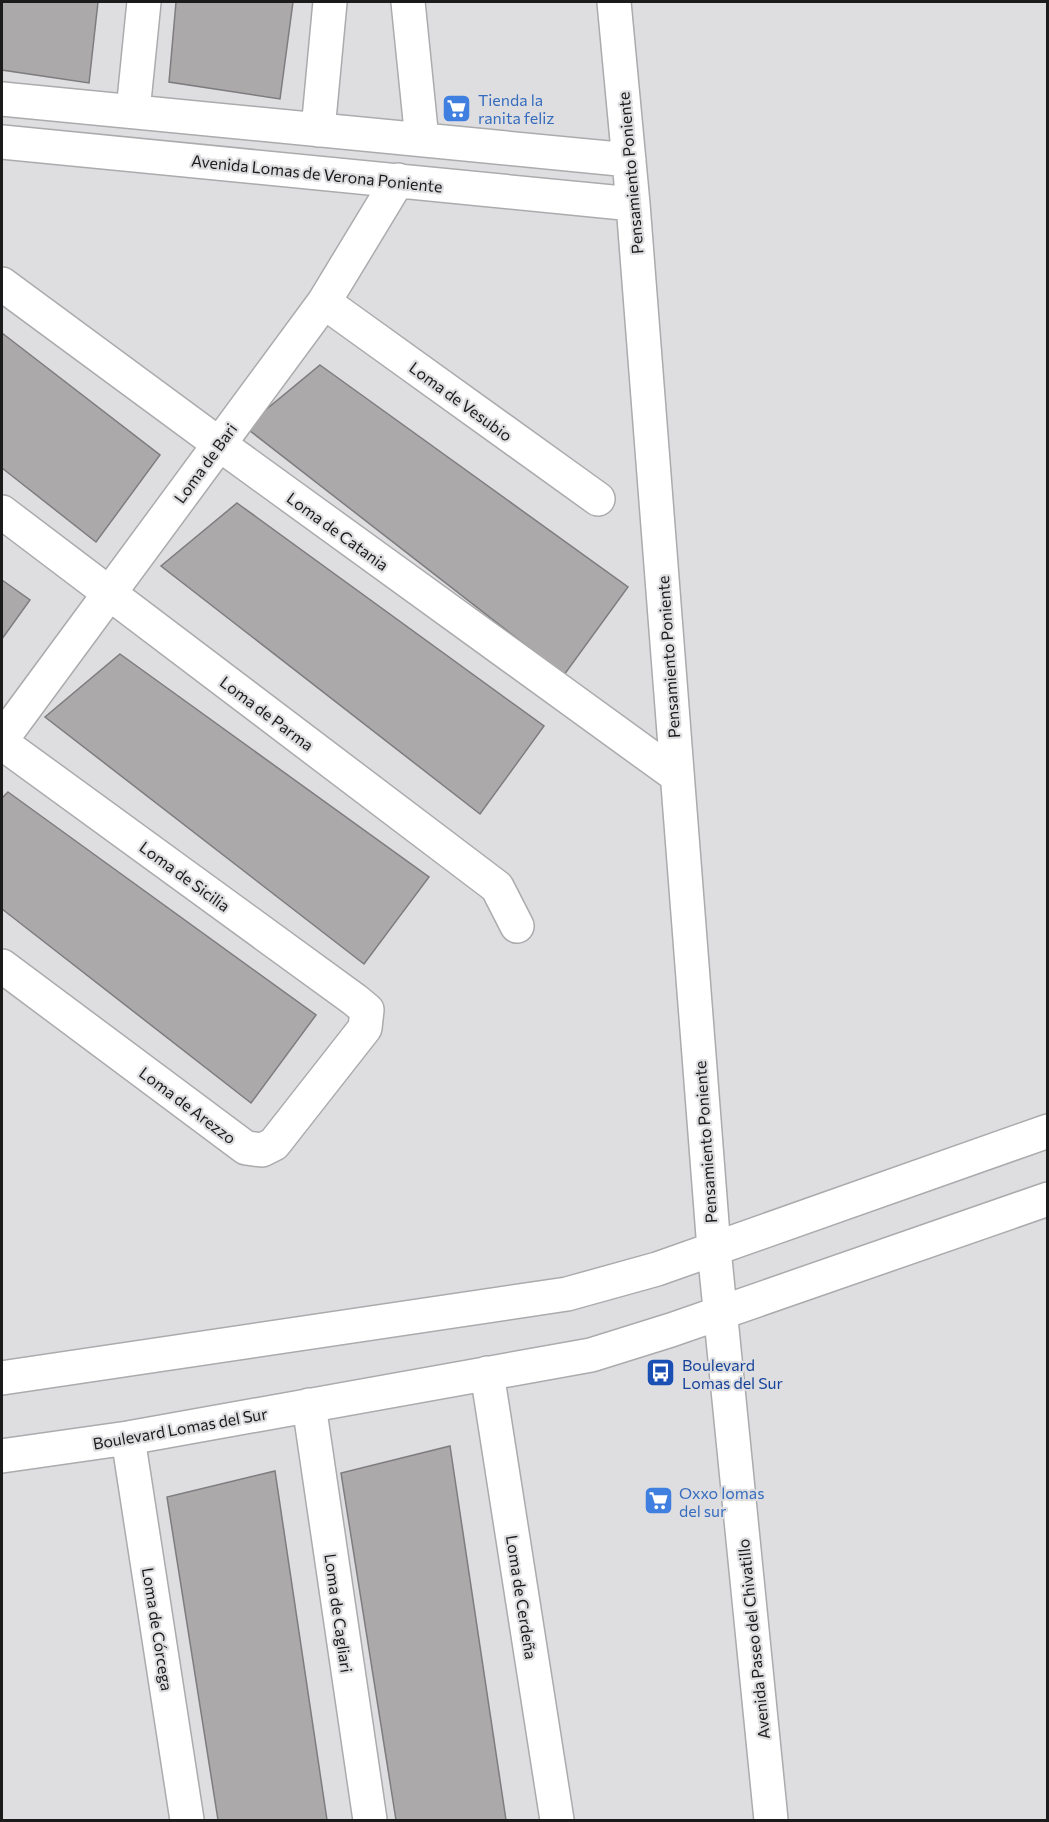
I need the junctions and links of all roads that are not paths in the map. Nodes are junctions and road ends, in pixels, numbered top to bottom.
1 (144, 2) edge
2 (330, 2) edge
3 (408, 2) edge
4 (614, 2) edge
5 (2, 99) edge
6 (133, 111) junction
7 (318, 129) junction
8 (422, 140) junction
9 (2, 142) edge
10 (629, 160) junction
11 (398, 180) junction
12 (633, 204) junction
13 (2, 284) edge
14 (324, 302) junction
15 (219, 444) junction
16 (598, 500) dead end
17 (2, 512) edge
18 (109, 593) junction
19 (2, 741) edge
20 (677, 776) junction
21 (517, 926) dead end
22 (2, 966) edge
23 (367, 1010) joint
24 (1047, 1131) edge
25 (1047, 1199) edge
26 (714, 1249) junction
27 (719, 1313) junction
28 (487, 1373) junction
29 (2, 1378) edge
30 (309, 1405) junction
31 (128, 1438) junction
32 (2, 1456) edge
33 (187, 1821) edge
34 (370, 1821) edge
35 (557, 1821) edge
36 (771, 1821) edge

1 - 6 street
2 - 7 street
3 - 8 street
4 - 10 street, Pensamiento Poniente
5 - 6 street
6 - 7 street
7 - 8 street
8 - 10 street
9 - 11 street, Avenida Lomas de Verona Poniente
10 - 12 street, Pensamiento Poniente
11 - 12 street, Avenida Lomas de Verona Poniente
11 - 14 street, Loma de Bari
12 - 20 street, Pensamiento Poniente
13 - 15 street, Loma de Catania
14 - 15 street, Loma de Bari
14 - 16 street, Loma de Vesubio
15 - 18 street, Loma de Bari
15 - 20 street, Loma de Catania
17 - 18 street, Loma de Parma
18 - 19 street, Loma de Bari
18 - 21 street, Loma de Parma
19 - 23 street, Loma de Sicilia
20 - 26 street, Pensamiento Poniente
22 - 23 street, Loma de Arezzo
24 - 26 street
25 - 27 street, Boulevard Lomas del Sur
26 - 27 street, Pensamiento Poniente
26 - 29 street
27 - 28 street, Boulevard Lomas del Sur
27 - 36 street, Avenida Paseo del Chivatillo
28 - 30 street, Boulevard Lomas del Sur
28 - 35 street, Loma de Cerdeña
30 - 31 street, Boulevard Lomas del Sur
30 - 34 street, Loma de Cagliari
31 - 32 street, Boulevard Lomas del Sur
31 - 33 street, Loma de Córcega

